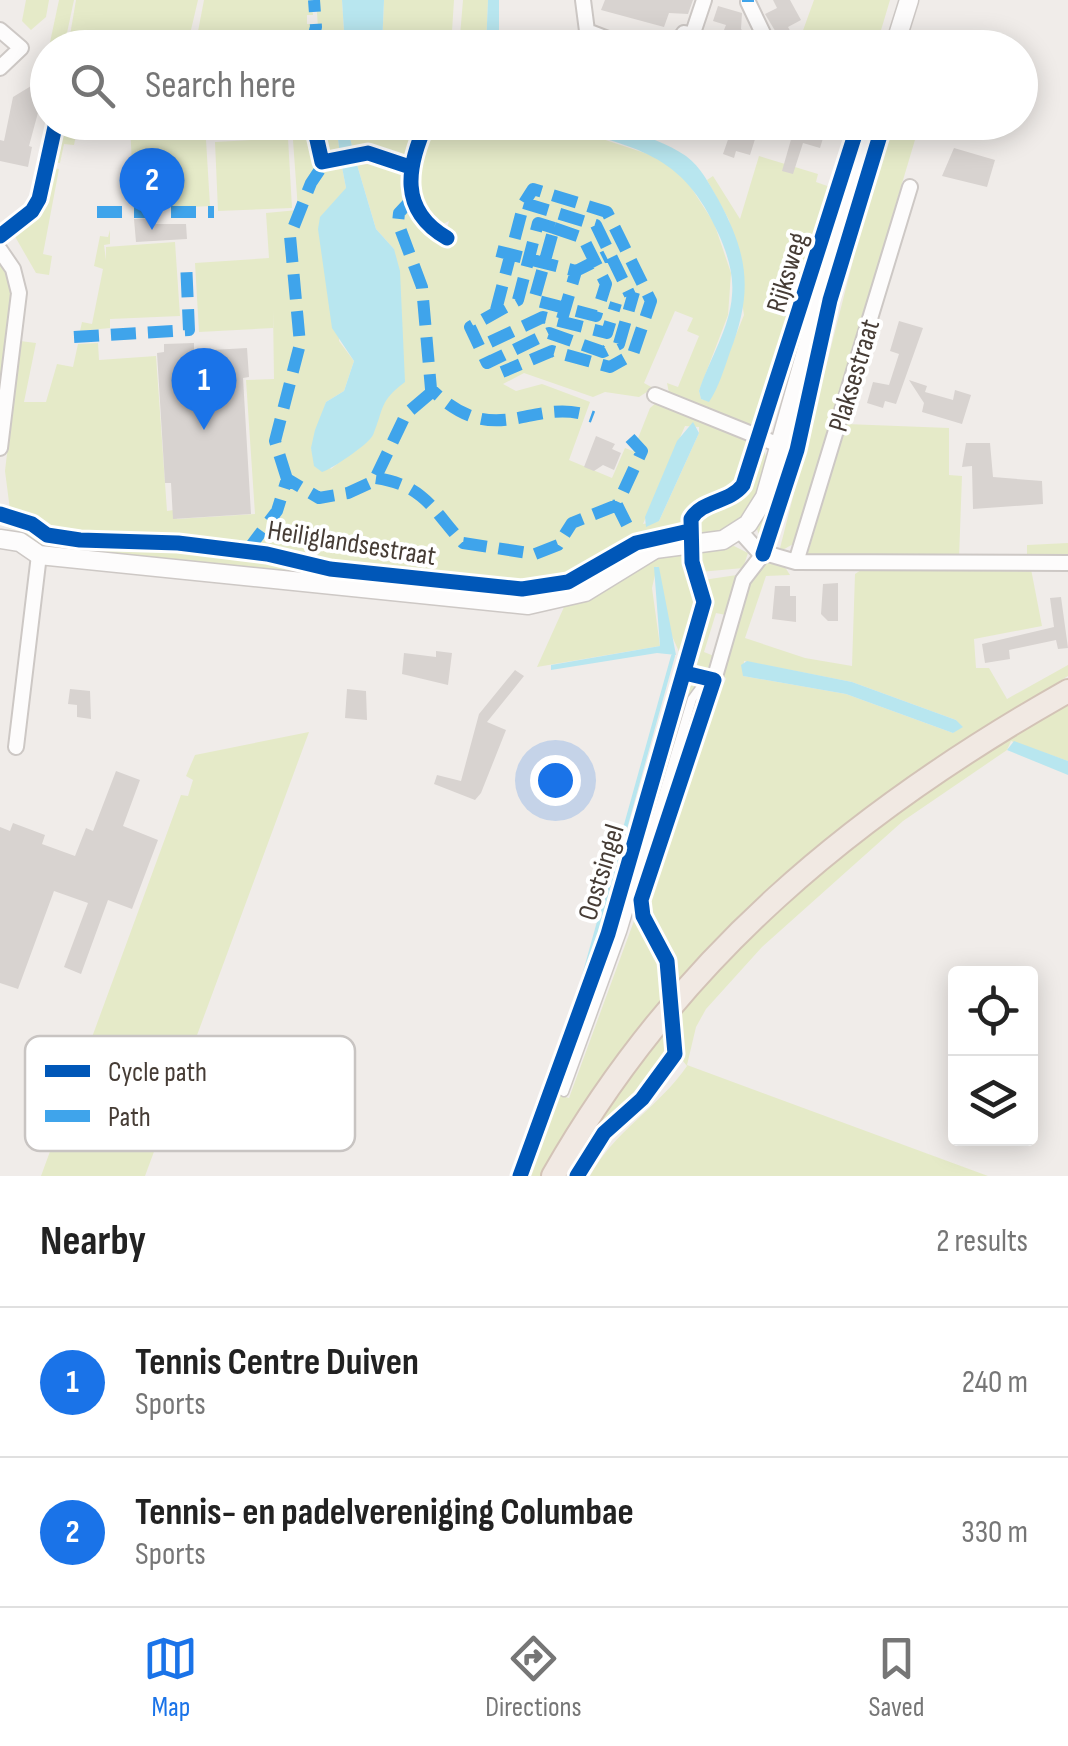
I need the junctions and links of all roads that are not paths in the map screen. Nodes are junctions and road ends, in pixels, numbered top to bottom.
1 (582, 0) edge
2 (704, 0) edge
3 (908, 0) edge
4 (750, 1) edge
5 (0, 30) edge
6 (586, 30) edge
7 (694, 30) edge
8 (762, 30) edge
9 (899, 30) edge
10 (0, 68) edge
11 (866, 140) edge
12 (910, 187) dead end
13 (0, 250) edge
14 (655, 394) dead end
15 (778, 446) junction
16 (0, 448) edge
17 (740, 532) junction
18 (0, 538) edge
19 (764, 554) junction
20 (39, 555) junction
21 (796, 562) junction
22 (1068, 563) edge
23 (714, 680) joint
24 (1068, 691) edge
25 (16, 748) dead end
26 (564, 1092) dead end
27 (554, 1176) edge

1 - 6 street
2 - 7 street
3 - 9 street
4 - 8 street
5 - 10 street
11 - 15 street, Rijksweg
12 - 21 street, Plaksestraat
13 - 16 street
14 - 15 street
15 - 17 street, Rijksweg
17 - 19 street
17 - 20 street, Heiliglandsestraat
18 - 20 street, Heiliglandsestraat
19 - 21 street
19 - 23 street
20 - 25 street
21 - 22 street
23 - 26 lane
24 - 27 main road

